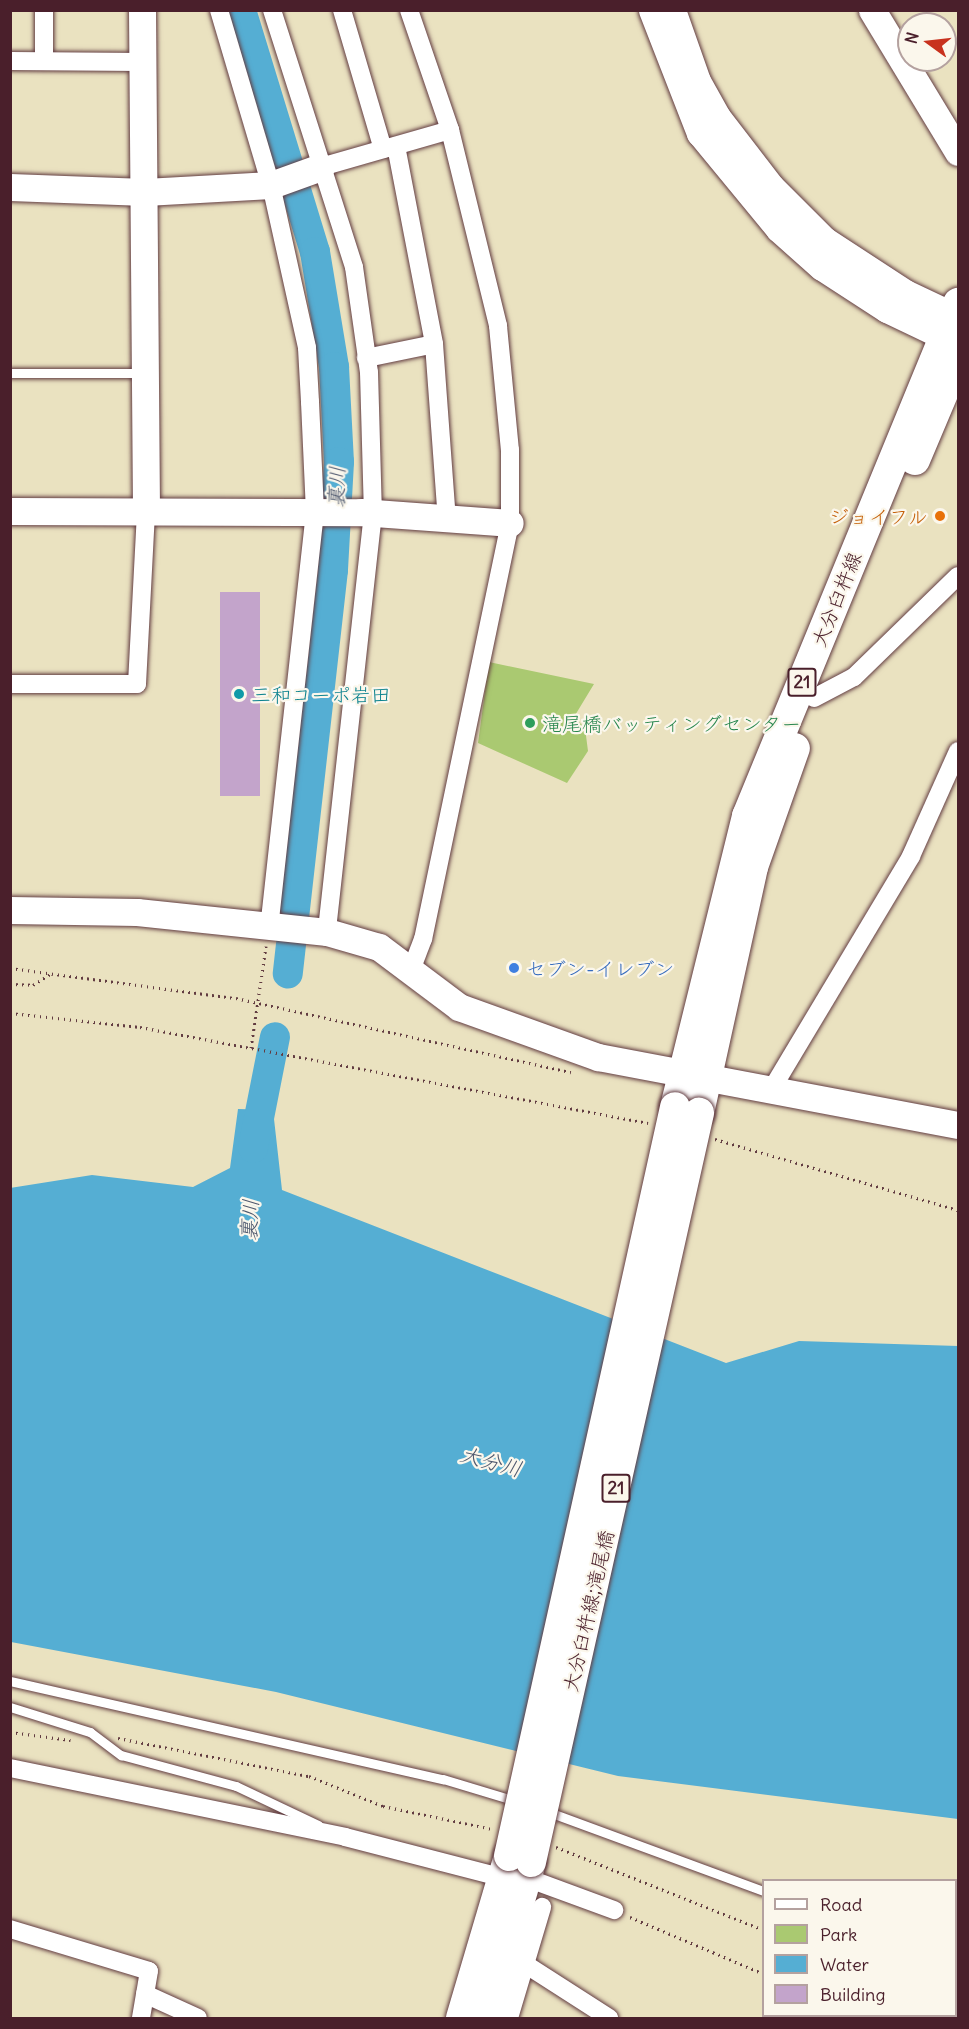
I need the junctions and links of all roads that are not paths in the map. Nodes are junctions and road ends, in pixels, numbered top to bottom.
1 (44, 10) edge
2 (142, 10) edge
3 (219, 10) edge
4 (272, 10) edge
5 (342, 10) edge
6 (409, 10) edge
7 (652, 10) edge
8 (672, 10) edge
9 (872, 10) edge
10 (10, 62) edge
11 (44, 62) junction
12 (142, 62) junction
13 (450, 130) junction
14 (390, 147) junction
15 (958, 152) edge
16 (314, 170) junction
17 (274, 184) junction
18 (10, 187) edge
19 (145, 192) junction
20 (955, 329) edge
21 (434, 344) junction
22 (366, 358) junction
23 (10, 373) edge
24 (144, 373) junction
25 (10, 511) edge
26 (320, 512) junction
27 (146, 513) junction
28 (367, 513) junction
29 (447, 519) junction
30 (510, 523) junction
31 (958, 576) edge
32 (10, 684) edge
33 (814, 698) junction
34 (958, 751) edge
35 (10, 910) edge
36 (294, 930) junction
37 (412, 967) junction
38 (695, 1075) junction
39 (770, 1092) junction
40 (958, 1125) edge
41 (10, 1681) edge
42 (10, 1707) edge
43 (11, 1770) edge
44 (345, 1837) junction
45 (520, 1858) junction
46 (762, 1890) edge
47 (542, 1907) dead end
48 (614, 1910) road end
49 (10, 1929) edge
50 (525, 1964) junction
51 (145, 1994) junction
52 (141, 2019) edge
53 (198, 2019) edge
54 (461, 2019) edge
55 (486, 2019) edge
56 (509, 2019) edge
57 (609, 2019) edge

1 - 11 street
2 - 12 street
3 - 17 street
4 - 16 street
5 - 14 street
6 - 13 street
7 - 20 street
8 - 20 street
9 - 15 street
10 - 11 street
11 - 12 street
12 - 19 street
13 - 14 street
13 - 30 street
14 - 16 street
14 - 21 street
16 - 17 street
16 - 22 street
17 - 19 street
17 - 26 street
18 - 19 street
19 - 24 street
20 - 33 main road, 大分臼杵線 / 21
20 - 38 main road, 大分臼杵線 / 21
21 - 22 street
21 - 29 street
22 - 28 street
23 - 24 lane
24 - 27 street
25 - 27 street
26 - 27 street
26 - 28 street
26 - 36 street
27 - 32 street
28 - 29 street
28 - 36 street
29 - 30 street
30 - 37 street
31 - 33 street
33 - 38 main road, 大分臼杵線 / 21
34 - 39 street
35 - 36 street
36 - 37 street
37 - 38 street
38 - 39 street
38 - 45 main road, 大分臼杵線;滝尾橋 / 21, bridge
39 - 40 street
41 - 46 lane
42 - 44 lane
43 - 44 street
44 - 45 street
45 - 48 street
45 - 54 main road, 21
45 - 55 main road, 21
47 - 50 street
49 - 51 street
50 - 56 street
50 - 57 street
51 - 52 street
51 - 53 street

